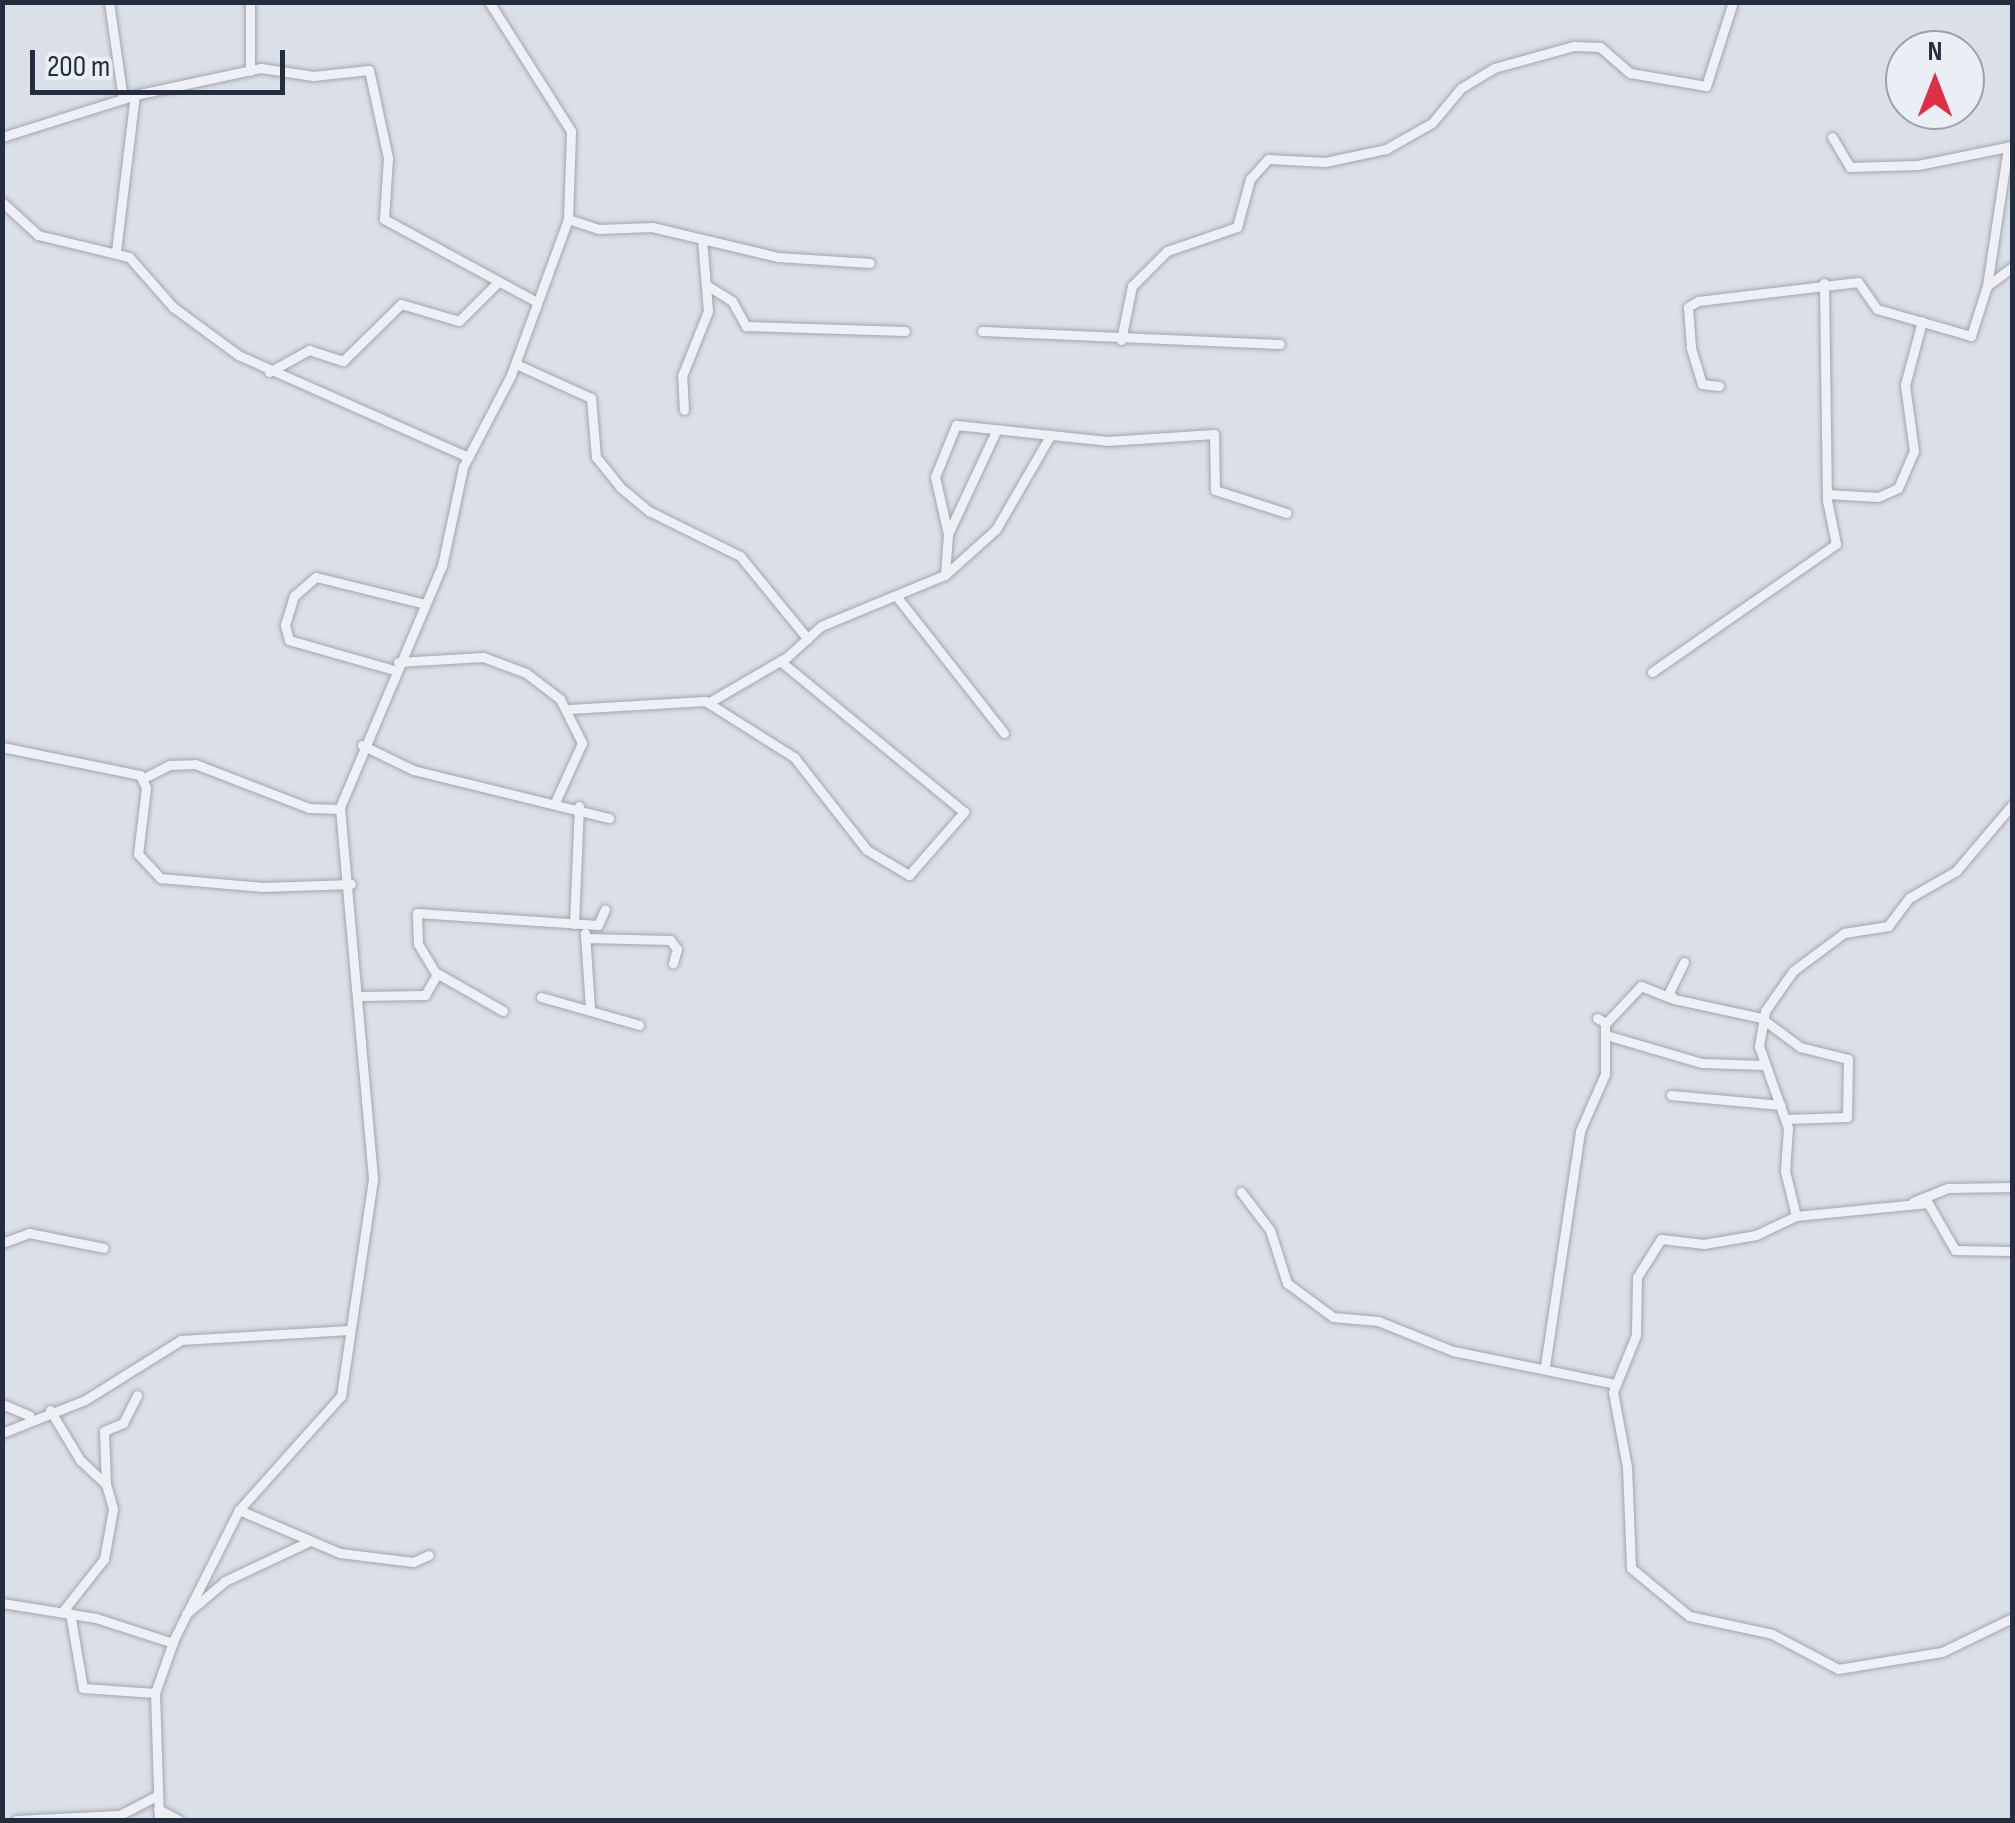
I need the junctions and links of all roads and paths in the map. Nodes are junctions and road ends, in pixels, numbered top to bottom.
1 (109, 2) edge
2 (250, 2) edge
3 (489, 2) edge
4 (1733, 2) edge
5 (250, 71) junction
6 (136, 95) junction
7 (123, 99) junction
8 (2, 137) edge
9 (1832, 137) dead end
10 (2010, 147) edge
11 (2, 202) edge
12 (568, 219) junction
13 (702, 240) junction
14 (116, 251) junction
15 (870, 262) dead end
16 (2012, 268) edge
17 (1824, 283) junction
18 (496, 284) junction
19 (708, 286) junction
20 (1986, 286) junction
21 (533, 300) junction
22 (1922, 321) junction
23 (905, 331) dead end
24 (982, 331) dead end
25 (1121, 340) junction
26 (1280, 344) dead end
27 (516, 364) junction
28 (269, 372) junction
29 (1719, 386) dead end
30 (684, 410) dead end
31 (995, 433) junction
32 (1050, 436) junction
33 (468, 457) junction
34 (1827, 494) junction
35 (1286, 512) dead end
36 (948, 534) junction
37 (945, 575) junction
38 (897, 597) junction
39 (426, 604) junction
40 (808, 638) junction
41 (780, 661) junction
42 (396, 666) junction
43 (1652, 672) dead end
44 (708, 703) junction
45 (570, 709) junction
46 (1004, 734) dead end
47 (362, 745) junction
48 (2, 748) edge
49 (144, 778) junction
50 (556, 800) junction
51 (2012, 805) edge
52 (579, 806) junction
53 (340, 810) junction
54 (609, 818) dead end
55 (352, 884) junction
56 (605, 910) dead end
57 (579, 925) junction
58 (585, 938) junction
59 (1684, 962) dead end
60 (673, 964) dead end
61 (437, 974) junction
62 (361, 996) junction
63 (541, 997) dead end
64 (1671, 998) junction
65 (590, 1008) junction
66 (503, 1011) dead end
67 (1761, 1018) junction
68 (639, 1025) dead end
69 (1606, 1035) junction
70 (1764, 1065) junction
71 (1671, 1096) dead end
72 (1781, 1104) junction
73 (1785, 1118) junction
74 (2012, 1187) edge
75 (1241, 1192) dead end
76 (1911, 1203) junction
77 (1796, 1216) junction
78 (2, 1243) edge
79 (104, 1248) dead end
80 (2012, 1251) edge
81 (349, 1330) junction
82 (1545, 1366) junction
83 (1615, 1384) junction
84 (137, 1395) dead end
85 (2, 1404) edge
86 (50, 1410) junction
87 (30, 1416) junction
88 (2, 1433) edge
89 (106, 1484) junction
90 (238, 1510) junction
91 (308, 1542) junction
92 (430, 1555) dead end
93 (2, 1603) edge
94 (66, 1612) junction
95 (186, 1614) junction
96 (2012, 1618) edge
97 (173, 1643) junction
98 (155, 1692) junction
99 (158, 1795) junction
100 (159, 1815) edge
101 (115, 1818) edge
102 (16, 1820) edge
103 (179, 1820) edge

1 - 7 street
2 - 5 street
3 - 12 street
4 - 25 street
5 - 6 street
5 - 18 street
6 - 7 street
6 - 14 street
7 - 8 street
9 - 10 street
10 - 20 street
11 - 14 street
12 - 13 street
12 - 21 street
13 - 15 street
13 - 19 street
14 - 28 street
16 - 20 street
17 - 22 street
17 - 29 street
17 - 34 street
18 - 21 street
18 - 28 street
19 - 23 street
19 - 30 street
20 - 22 street
21 - 27 street
22 - 34 street
24 - 25 street
25 - 26 street
27 - 33 street
27 - 40 street
28 - 33 street
31 - 32 street
31 - 36 street
31 - 36 street
32 - 35 street
32 - 37 street
33 - 39 street
34 - 43 street
36 - 37 street
37 - 38 street
38 - 40 street
38 - 46 street
39 - 42 street
39 - 42 street
40 - 41 street
41 - 44 street
41 - 44 street
42 - 45 street
42 - 47 street
44 - 45 street
45 - 50 street
47 - 50 street
47 - 53 street
48 - 49 street
49 - 53 street
49 - 55 street
50 - 52 street
51 - 67 street
52 - 54 street
52 - 57 street
53 - 55 street
55 - 62 street
56 - 57 street
57 - 58 street
57 - 61 street
58 - 60 street
58 - 65 street
59 - 64 street
61 - 62 street
61 - 66 street
62 - 81 street
63 - 65 street
64 - 67 street
64 - 69 street
65 - 68 street
67 - 70 street
67 - 73 street
69 - 70 street
69 - 82 street
70 - 72 street
71 - 72 street
72 - 73 street
73 - 77 street
74 - 76 street
75 - 82 street
76 - 77 street
76 - 80 street
77 - 83 street
78 - 79 street
81 - 86 street
81 - 90 street
82 - 83 street
83 - 96 street
84 - 89 street
85 - 87 street
86 - 87 street
86 - 89 street
87 - 88 street
89 - 94 street
90 - 91 street
90 - 95 street
91 - 92 street
91 - 95 street
93 - 94 street
94 - 97 street
94 - 98 street
95 - 97 street
97 - 98 street
98 - 99 street
99 - 100 street
99 - 101 street
100 - 103 street
101 - 102 street

